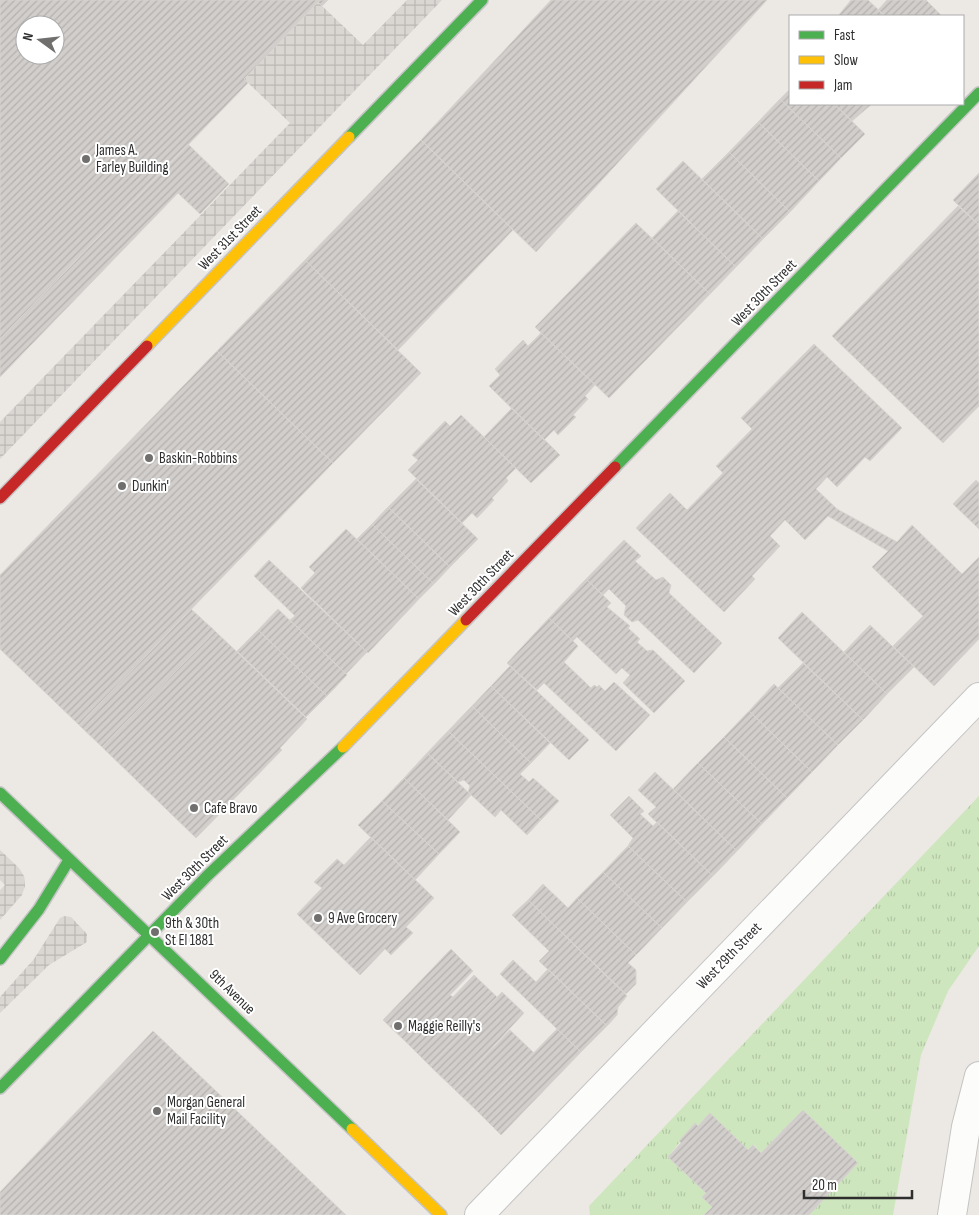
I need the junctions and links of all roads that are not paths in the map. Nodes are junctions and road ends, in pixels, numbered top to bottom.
1 (482, 0) edge
2 (979, 93) edge
3 (0, 498) edge
4 (979, 697) edge
5 (0, 793) edge
6 (69, 860) junction
7 (149, 935) junction
8 (0, 959) edge
9 (979, 1076) edge
10 (0, 1088) edge
11 (441, 1215) edge
12 (479, 1215) edge
13 (952, 1215) edge

1 - 3 street, West 31st Street
2 - 7 street, West 30th Street
4 - 12 street, West 29th Street
5 - 6 street, 9th Avenue
6 - 7 street, 9th Avenue
6 - 8 street
7 - 10 street, West 30th Street
7 - 11 street, 9th Avenue
9 - 13 street

